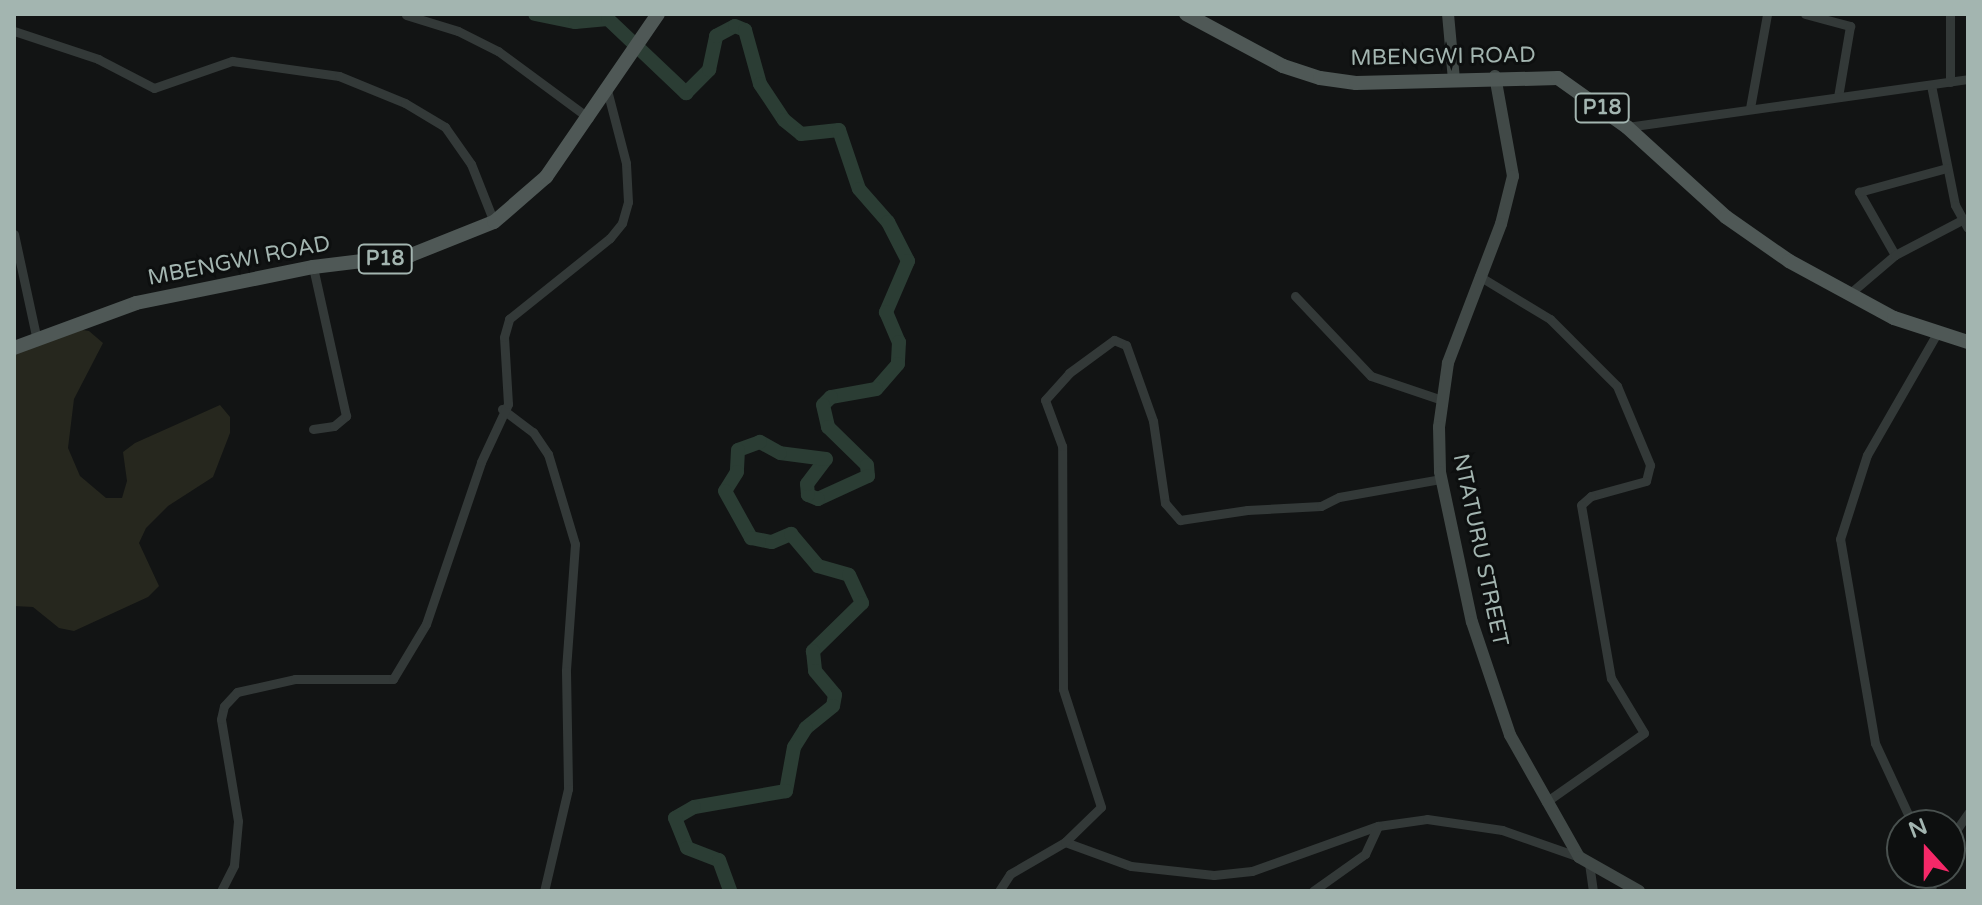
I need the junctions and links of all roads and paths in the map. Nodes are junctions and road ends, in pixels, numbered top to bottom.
1 (658, 14) edge
2 (1186, 14) edge
3 (1448, 14) edge
4 (1767, 14) edge
5 (1805, 14) edge
6 (1950, 14) edge
7 (406, 15) edge
8 (14, 31) edge
9 (1495, 76) junction
10 (1968, 79) edge
11 (1454, 80) junction
12 (1950, 82) junction
13 (1931, 85) junction
14 (607, 90) junction
15 (1838, 97) junction
16 (1750, 108) junction
17 (590, 118) junction
18 (1627, 127) junction
19 (1947, 168) junction
20 (494, 222) junction
21 (1965, 224) edge
22 (14, 234) edge
23 (1895, 255) junction
24 (313, 267) junction
25 (1479, 276) junction
26 (1848, 295) junction
27 (1295, 296) dead end
28 (1936, 335) junction
29 (37, 340) junction
30 (1968, 342) edge
31 (14, 348) edge
32 (1442, 400) junction
33 (502, 409) junction
34 (313, 429) dead end
35 (1441, 479) junction
36 (1546, 802) junction
37 (1906, 809) edge
38 (1378, 826) junction
39 (1065, 842) junction
40 (1584, 860) junction
41 (221, 891) edge
42 (544, 891) edge
43 (999, 891) edge
44 (1313, 891) edge
45 (1593, 891) edge
46 (1639, 891) edge

1 - 14 main road, MBENGWI ROAD / P18
2 - 11 main road, MBENGWI ROAD / P18
3 - 11 street
4 - 16 street
5 - 15 street
6 - 12 street
7 - 17 street
8 - 20 street
9 - 11 main road, MBENGWI ROAD / P18
9 - 18 main road, MBENGWI ROAD / P18
9 - 25 street, NTATURU STREET
10 - 12 street
12 - 13 street
13 - 15 street
13 - 19 street
14 - 17 main road, MBENGWI ROAD / P18
14 - 33 street
15 - 16 street
16 - 18 street
17 - 20 main road, MBENGWI ROAD / P18
18 - 26 main road, MBENGWI ROAD / P18
19 - 21 street
19 - 23 street
20 - 24 main road, MBENGWI ROAD / P18
21 - 23 street
22 - 29 street
23 - 26 street
24 - 29 main road, MBENGWI ROAD / P18
24 - 34 street
25 - 32 street, NTATURU STREET
25 - 36 street
26 - 28 main road, MBENGWI ROAD / P18
27 - 32 street
28 - 30 main road, MBENGWI ROAD / P18
28 - 37 street
29 - 31 main road, MBENGWI ROAD / P18
32 - 35 street, NTATURU STREET
33 - 41 street
33 - 42 street
35 - 36 street, NTATURU STREET
35 - 39 street
36 - 40 street, NTATURU STREET
38 - 39 street
38 - 40 street
38 - 44 street
39 - 43 street
40 - 45 street
40 - 46 street, NTATURU STREET

